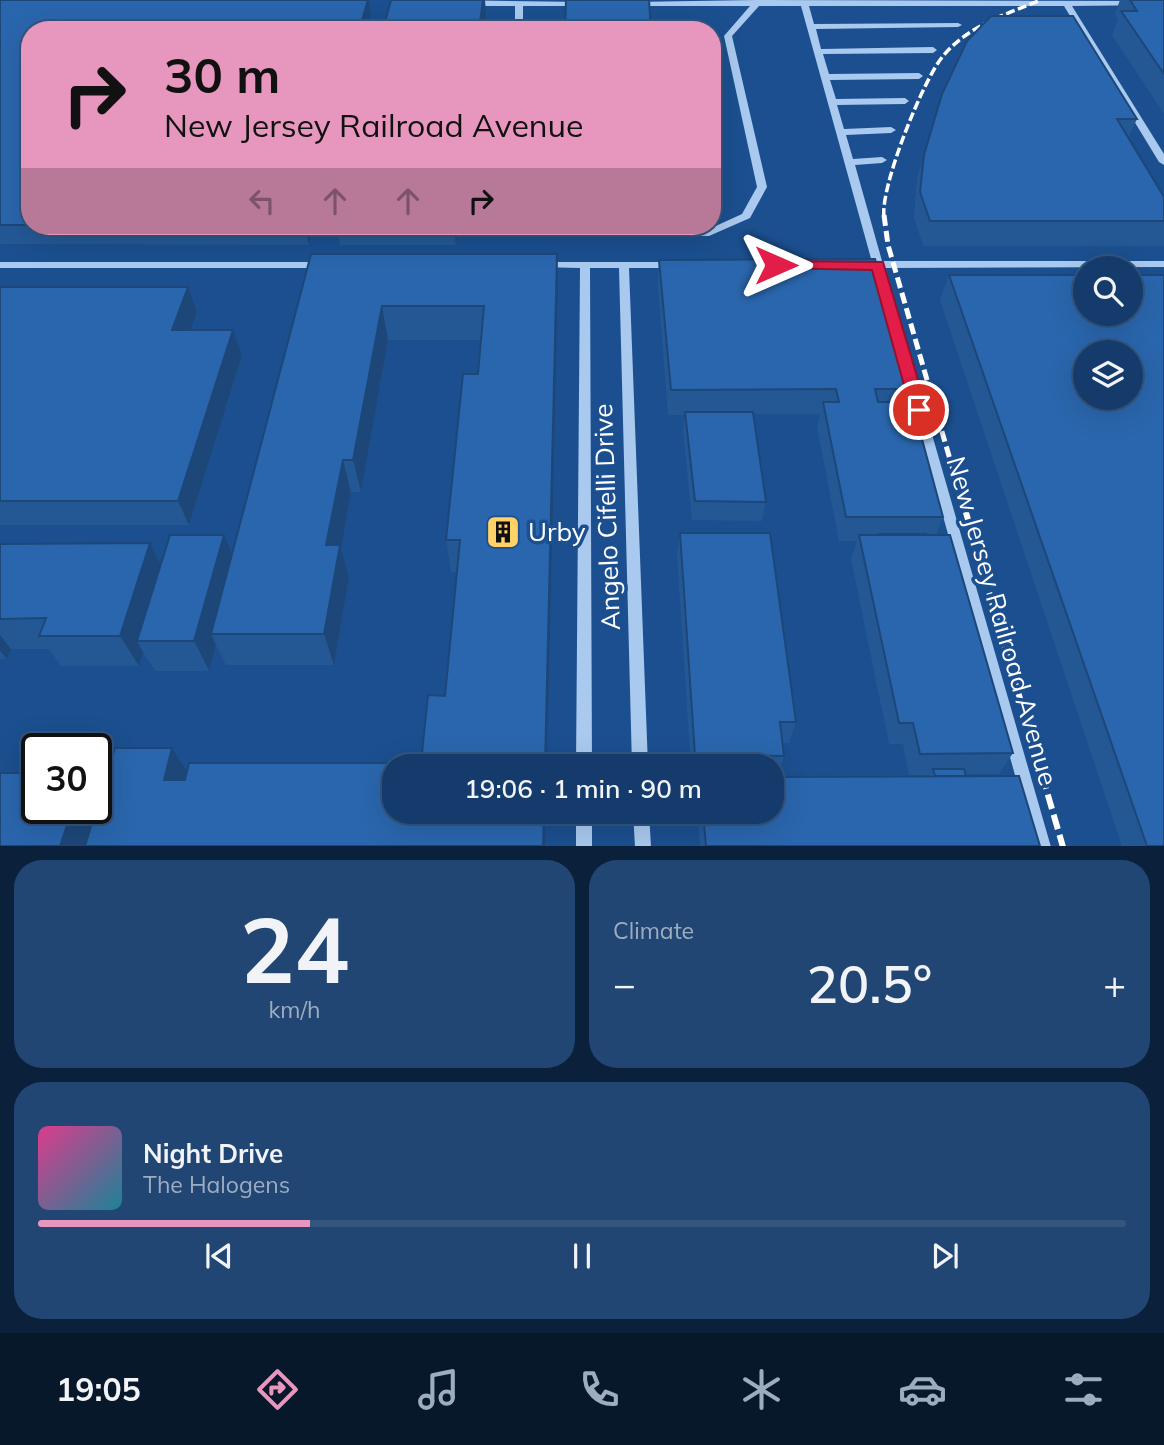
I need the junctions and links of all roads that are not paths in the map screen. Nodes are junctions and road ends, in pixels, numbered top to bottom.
1 (449, 2) edge
2 (758, 2) edge
3 (804, 3) junction
4 (1164, 3) edge
5 (519, 4) junction
6 (599, 4) edge
7 (626, 4) edge
8 (1067, 4) junction
9 (519, 21) edge
10 (958, 25) dead end
11 (811, 27) junction
12 (933, 50) dead end
13 (818, 52) junction
14 (919, 76) dead end
15 (825, 78) junction
16 (905, 101) dead end
17 (832, 102) junction
18 (891, 130) dead end
19 (840, 132) junction
20 (882, 160) dead end
21 (849, 162) junction
22 (1164, 162) edge
23 (721, 227) edge
24 (1164, 264) edge
25 (0, 265) edge
26 (341, 265) edge
27 (531, 265) edge
28 (585, 265) junction
29 (624, 265) junction
30 (691, 265) edge
31 (851, 265) edge
32 (878, 265) junction
33 (584, 754) edge
34 (640, 754) edge
35 (584, 824) edge
36 (642, 824) edge
37 (584, 846) edge
38 (643, 846) edge
39 (1043, 846) edge

1 - 5 street
2 - 3 street
2 - 7 street
2 - 23 street
3 - 8 street
3 - 11 street, New Jersey Railroad Avenue
4 - 8 street
5 - 6 street
5 - 9 street
8 - 22 street
10 - 11 street
11 - 13 street, New Jersey Railroad Avenue
12 - 13 street
13 - 15 street, New Jersey Railroad Avenue
14 - 15 street
15 - 17 street, New Jersey Railroad Avenue
16 - 17 street
17 - 19 street, New Jersey Railroad Avenue
18 - 19 street
19 - 21 street, New Jersey Railroad Avenue
20 - 21 street
21 - 32 street, New Jersey Railroad Avenue
24 - 32 street
25 - 26 street
27 - 28 street
28 - 29 street
28 - 33 street, Angelo Cifelli Drive
29 - 30 street
29 - 34 street, Angelo Cifelli Drive
31 - 32 street
32 - 39 street, New Jersey Railroad Avenue
35 - 37 street
36 - 38 street

